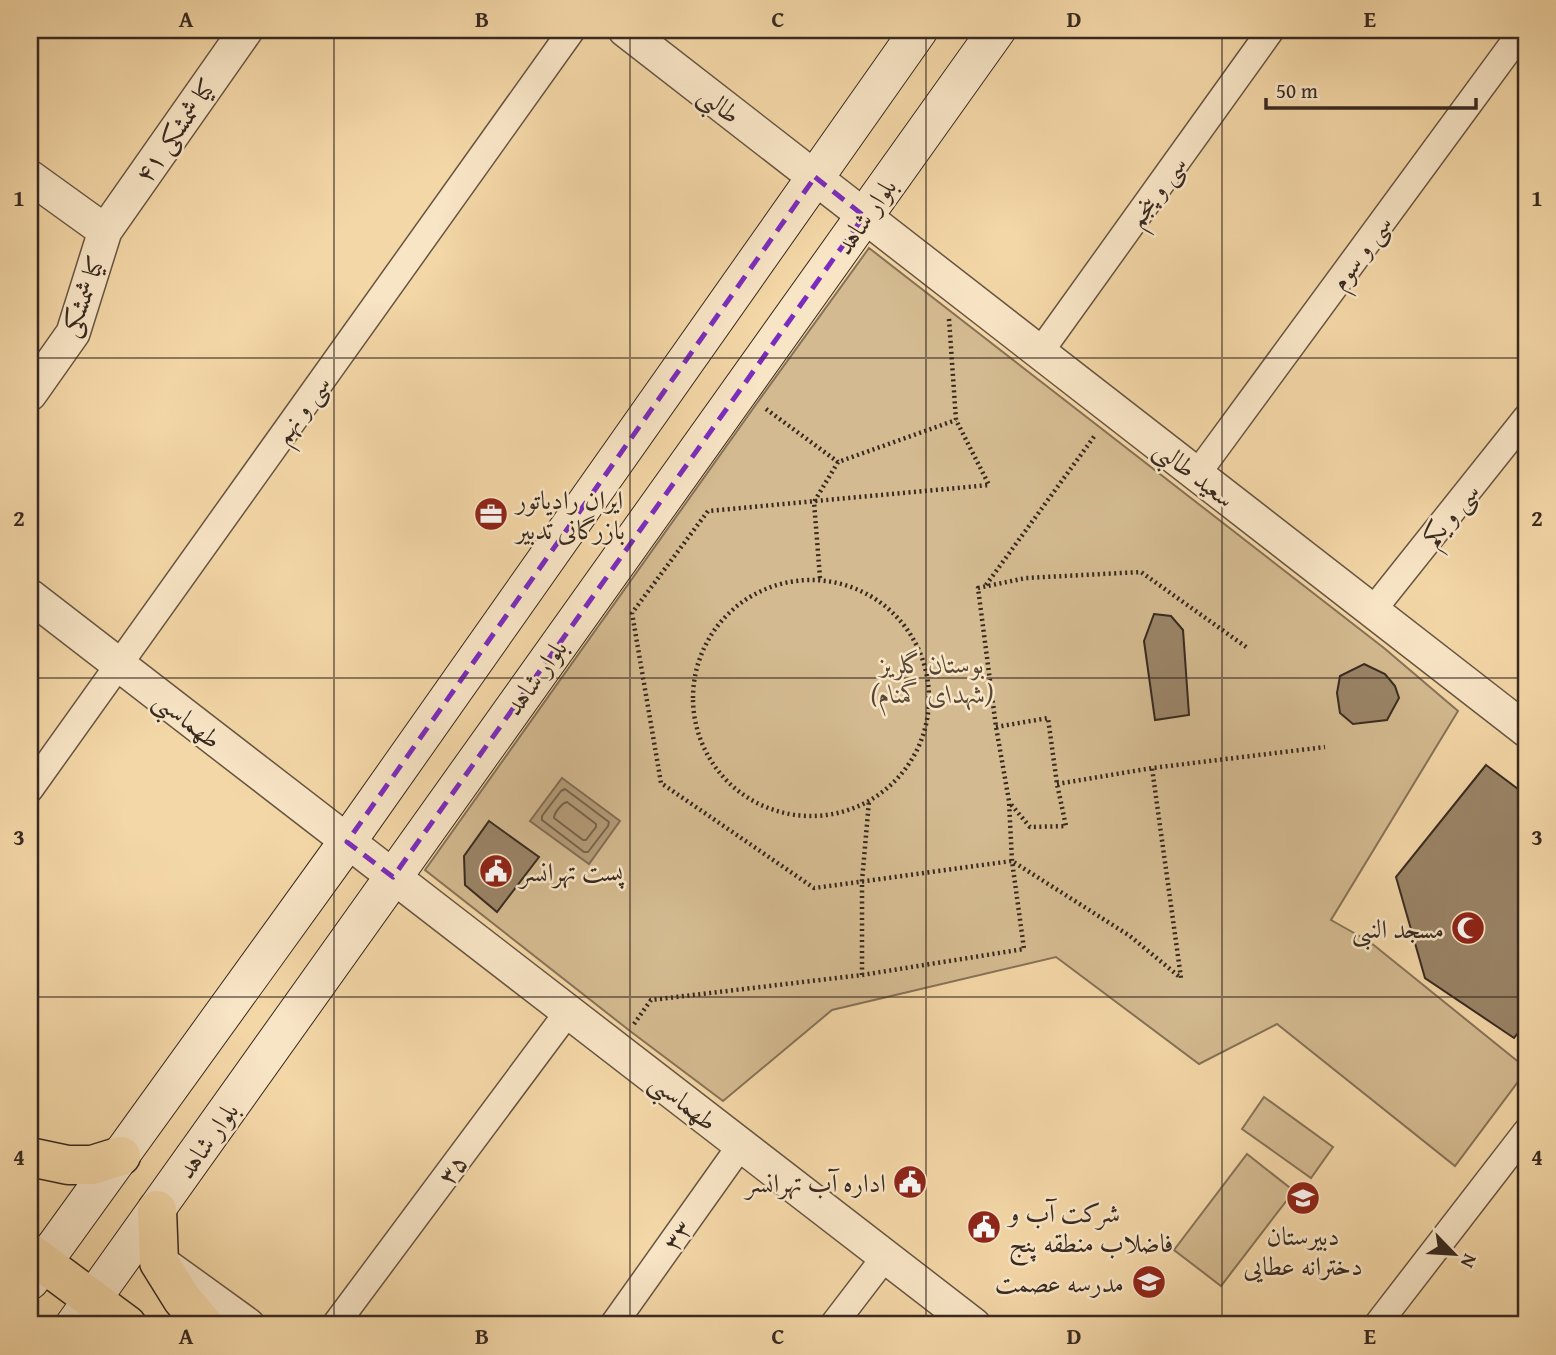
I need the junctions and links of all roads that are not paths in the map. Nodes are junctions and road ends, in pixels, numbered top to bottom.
1 (246, 30) edge
2 (572, 30) edge
3 (625, 30) edge
4 (919, 30) edge
5 (997, 30) edge
6 (1271, 30) edge
7 (1523, 30) edge
8 (30, 177) edge
9 (816, 177) junction
10 (864, 216) junction
11 (105, 231) junction
12 (1040, 352) junction
13 (30, 394) edge
14 (1526, 418) edge
15 (1197, 474) junction
16 (30, 596) edge
17 (1373, 610) junction
18 (118, 664) junction
19 (1526, 730) edge
20 (30, 789) edge
21 (347, 842) junction
22 (393, 877) junction
23 (568, 1012) junction
24 (1526, 1132) edge
25 (741, 1145) junction
26 (121, 1156) junction
27 (30, 1157) edge
28 (157, 1210) junction
29 (886, 1257) junction
30 (159, 1262) junction
31 (34, 1266) edge
32 (83, 1313) edge
33 (127, 1325) edge
34 (205, 1325) edge
35 (248, 1325) edge
36 (335, 1325) edge
37 (613, 1325) edge
38 (832, 1325) edge
39 (974, 1325) edge
40 (1377, 1325) edge

1 - 11 street, ۴۱ کیا شمشکی
2 - 18 street, سی و نهم
3 - 9 street, طالبی
4 - 9 main road
5 - 10 main road, بلوار شاهد
6 - 12 street, سی و پنجم
7 - 15 street, سی و سوم
8 - 11 street
9 - 10 street, طالبی
9 - 21 main road
10 - 12 street, سعید طالبی
10 - 22 main road, بلوار شاهد
11 - 13 street, کیا شمشکی
12 - 15 street, سعید طالبی
14 - 17 street, سی و یکم
15 - 17 street, سعید طالبی
16 - 18 street, طهماسبی
17 - 19 street, سعید طالبی
18 - 20 street, سی و نهم
18 - 21 street, طهماسبی
21 - 22 street, طهماسبی
21 - 26 main road
22 - 23 street, طهماسبی
22 - 28 main road, بلوار شاهد
23 - 25 street, طهماسبی
23 - 36 street, ۳۵
24 - 40 street
25 - 29 street, طهماسبی
25 - 37 street, ۳۳
26 - 27 main road
26 - 31 main road
28 - 30 main road
28 - 32 main road, بلوار شاهد
29 - 38 street
29 - 39 street, طهماسبی
30 - 34 main road
30 - 35 street
31 - 32 main road
32 - 33 main road

